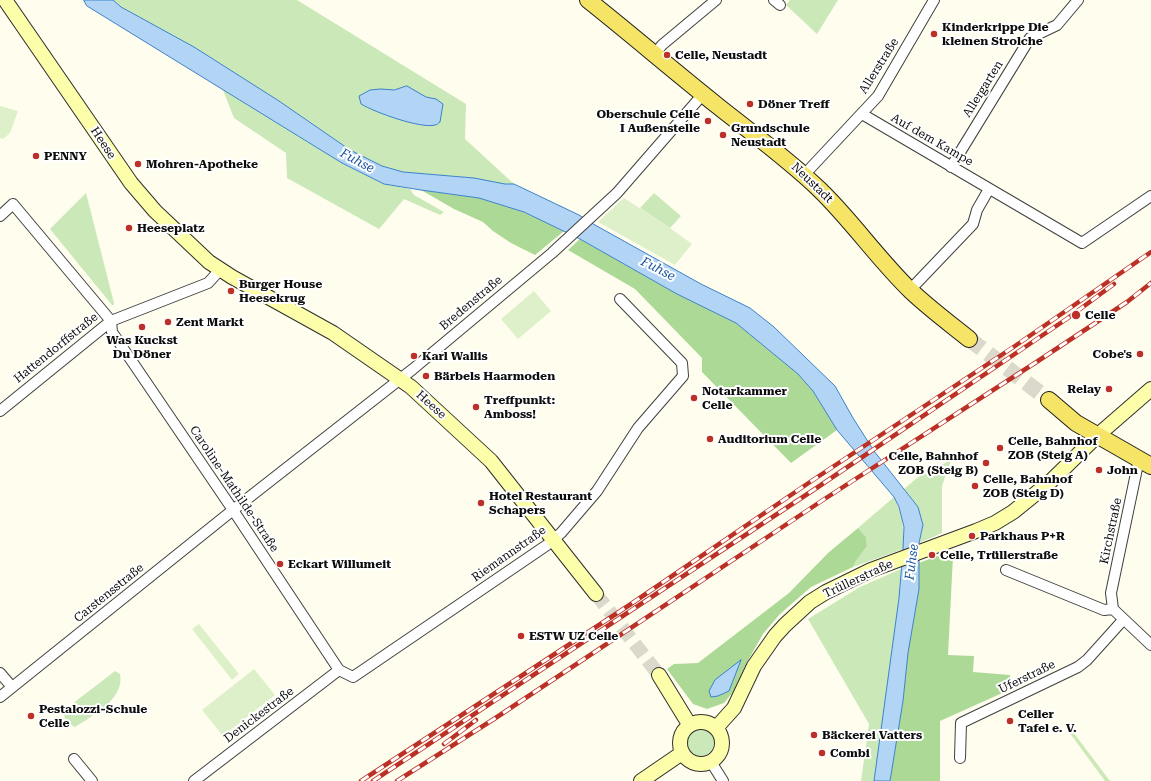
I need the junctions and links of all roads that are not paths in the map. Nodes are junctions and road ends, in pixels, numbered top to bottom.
1 (5, 0) edge
2 (588, 0) edge
3 (716, 0) edge
4 (934, 0) edge
5 (1078, 0) edge
6 (655, 54) junction
7 (699, 99) junction
8 (862, 114) junction
9 (951, 167) junction
10 (804, 175) junction
11 (989, 189) junction
12 (1151, 196) edge
13 (0, 216) edge
14 (220, 270) junction
15 (910, 290) junction
16 (620, 299) dead end
17 (111, 321) junction
18 (970, 339) tunnel mouth
19 (400, 379) junction
20 (1151, 389) edge
21 (1048, 400) tunnel mouth
22 (0, 411) edge
23 (1098, 435) junction
24 (1145, 463) edge
25 (233, 510) junction
26 (553, 540) junction
27 (1006, 570) dead end
28 (596, 594) tunnel mouth
29 (1113, 609) junction
30 (1123, 620) junction
31 (1150, 642) edge
32 (339, 670) junction
33 (0, 673) edge
34 (659, 675) tunnel mouth
35 (12, 687) junction
36 (0, 697) edge
37 (689, 724) junction
38 (716, 728) junction
39 (682, 753) junction
40 (960, 758) dead end
41 (74, 759) dead end
42 (711, 762) junction
43 (92, 781) edge
44 (194, 781) edge
45 (641, 781) edge
46 (723, 781) edge

1 - 14 street, Heese
2 - 6 main road, Neustadt
3 - 6 street
4 - 8 street, Allerstraße
5 - 9 street, Allergarten
6 - 7 main road, Neustadt
7 - 10 main road, Neustadt
7 - 19 street, Bredenstraße
8 - 9 street, Auf dem Kampe
8 - 10 street, Allerstraße
9 - 11 street, Auf dem Kampe
10 - 15 main road, Neustadt
11 - 12 street, Auf dem Kampe
11 - 15 street
13 - 17 street
14 - 17 street
14 - 19 street, Heese
15 - 18 main road, Neustadt
16 - 26 street, Riemannstraße
17 - 22 street, Hattendorffstraße
17 - 25 street, Caroline-Mathilde-Straße
19 - 25 street, Bredenstraße
19 - 26 street, Heese
20 - 23 street, Trüllerstraße
21 - 23 main road
23 - 24 main road
23 - 38 street, Trüllerstraße
24 - 29 street, Kirchstraße
25 - 32 street, Caroline-Mathilde-Straße
25 - 35 street, Carstensstraße
26 - 28 street, Heese
26 - 32 street, Riemannstraße
27 - 29 street
29 - 30 street
30 - 31 street
30 - 40 street, Uferstraße
32 - 44 street, Denickestraße
33 - 35 street
34 - 37 street
35 - 36 street, Carstensstraße
37 - 38 street
37 - 39 street
38 - 42 street
39 - 42 street
39 - 45 street
41 - 43 street
42 - 46 street

